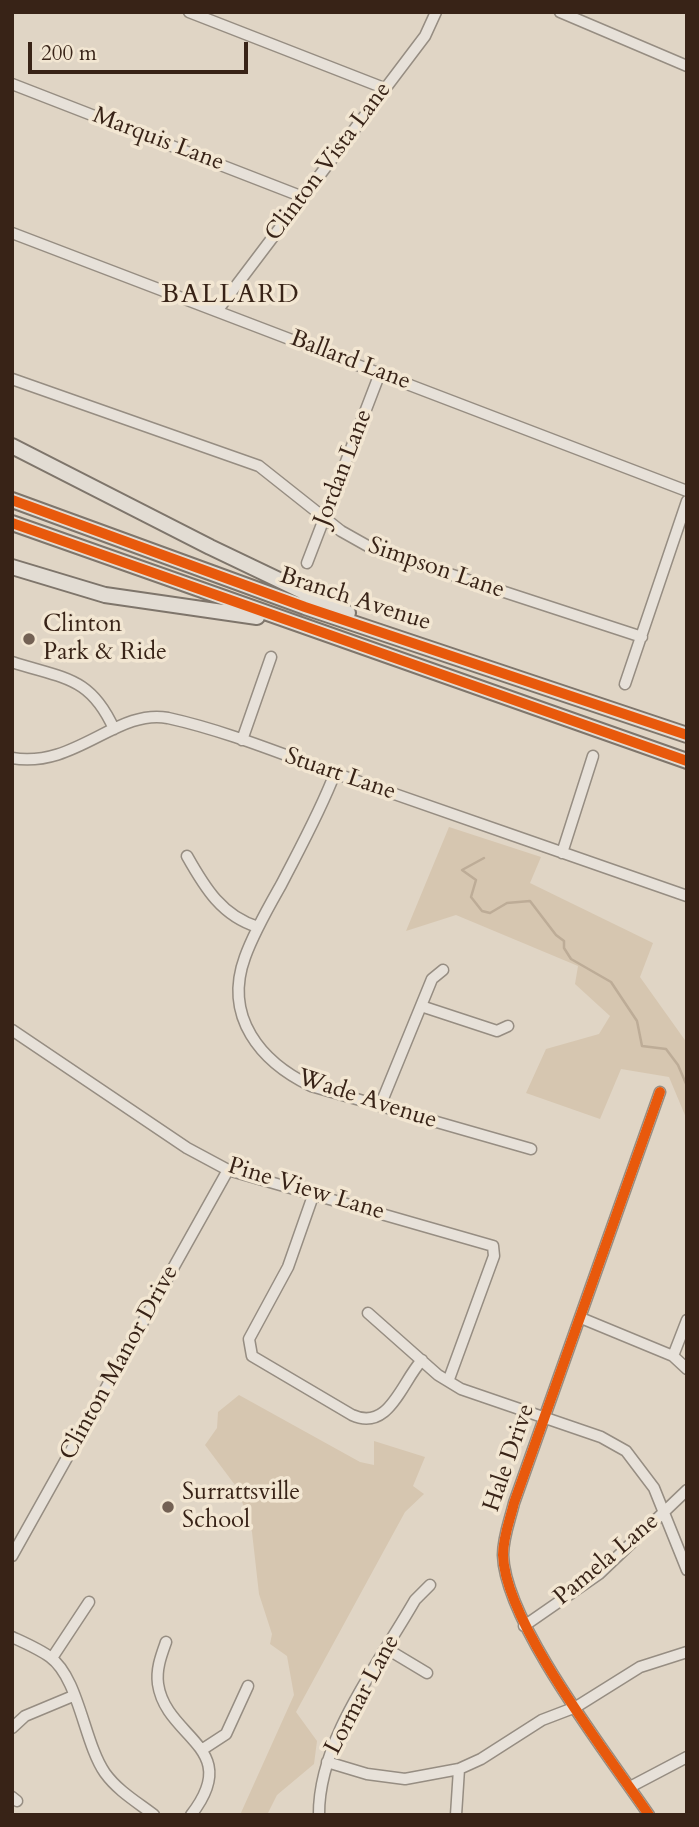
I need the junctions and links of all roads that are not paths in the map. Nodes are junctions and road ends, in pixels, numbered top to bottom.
1 (189, 12) edge
2 (436, 12) edge
3 (560, 12) edge
4 (687, 66) edge
5 (12, 84) edge
6 (384, 88) junction
7 (303, 197) junction
8 (12, 233) edge
9 (217, 311) junction
10 (380, 373) junction
11 (12, 379) edge
12 (12, 446) edge
13 (687, 491) edge
14 (12, 500) edge
15 (687, 501) edge
16 (325, 517) junction
17 (12, 523) edge
18 (307, 563) dead end
19 (12, 567) edge
20 (326, 635) junction
21 (642, 637) junction
22 (433, 648) junction
23 (271, 657) dead end
24 (12, 662) edge
25 (625, 684) dead end
26 (114, 729) junction
27 (687, 735) edge
28 (242, 740) junction
29 (593, 756) dead end
30 (12, 758) edge
31 (687, 761) edge
32 (335, 773) junction
33 (562, 853) junction
34 (187, 856) dead end
35 (687, 896) edge
36 (258, 927) junction
37 (443, 970) dead end
38 (421, 1006) junction
39 (508, 1026) dead end
40 (12, 1030) edge
41 (660, 1092) dead end
42 (380, 1106) junction
43 (531, 1149) dead end
44 (229, 1170) junction
45 (314, 1193) junction
46 (368, 1312) dead end
47 (581, 1318) junction
48 (687, 1320) edge
49 (673, 1356) junction
50 (422, 1360) junction
51 (687, 1369) edge
52 (449, 1379) junction
53 (545, 1420) junction
54 (687, 1490) edge
55 (664, 1513) junction
56 (12, 1556) edge
57 (687, 1570) edge
58 (430, 1585) dead end
59 (89, 1602) dead end
60 (524, 1626) junction
61 (12, 1637) edge
62 (166, 1642) dead end
63 (387, 1649) junction
64 (687, 1652) edge
65 (52, 1658) junction
66 (427, 1673) dead end
67 (248, 1686) dead end
68 (73, 1696) junction
69 (576, 1707) junction
70 (12, 1728) edge
71 (203, 1749) junction
72 (687, 1757) edge
73 (327, 1762) junction
74 (459, 1769) junction
75 (630, 1787) junction
76 (154, 1815) edge
77 (191, 1815) edge
78 (318, 1815) edge
79 (456, 1815) edge
80 (649, 1815) edge

1 - 6 street
2 - 6 street, Clinton Vista Lane
3 - 4 street
5 - 7 street, Marquis Lane
6 - 7 street, Clinton Vista Lane
7 - 9 street, Clinton Vista Lane
8 - 9 street, Ballard Lane
9 - 10 street, Ballard Lane
10 - 13 street, Ballard Lane
10 - 16 street, Jordan Lane
11 - 16 street, Simpson Lane
12 - 22 highway
14 - 22 highway, Branch Avenue
15 - 21 street
16 - 18 street, Jordan Lane
16 - 21 street, Simpson Lane
17 - 20 highway, Branch Avenue
19 - 20 highway
20 - 31 highway, Branch Avenue
21 - 25 street
22 - 27 highway, Branch Avenue
23 - 28 street
24 - 26 street
26 - 28 street, Stuart Lane
26 - 30 street, Stuart Lane
28 - 32 street, Stuart Lane
29 - 33 street
32 - 33 street, Stuart Lane
32 - 36 street, Wade Avenue
33 - 35 street, Stuart Lane
34 - 36 street
36 - 42 street, Wade Avenue
37 - 38 street
38 - 39 street
38 - 42 street
40 - 44 street, Pine View Lane
41 - 47 street, Hale Drive
42 - 43 street, Wade Avenue
44 - 45 street, Pine View Lane
44 - 56 street, Clinton Manor Drive
45 - 50 street
45 - 52 street, Pine View Lane
46 - 50 street
47 - 49 street
47 - 53 street, Hale Drive
48 - 49 street
49 - 51 street
50 - 52 street
52 - 53 street
53 - 55 street
53 - 60 street, Hale Drive
54 - 55 street, Pamela Lane
55 - 57 street
55 - 60 street, Pamela Lane
58 - 63 street, Lormar Lane
59 - 65 street
60 - 69 street, Hale Drive
61 - 65 street
62 - 71 street
63 - 66 street
63 - 73 street, Lormar Lane
64 - 69 street
65 - 68 street
67 - 71 street
68 - 70 street
68 - 76 street
69 - 74 street
69 - 75 street, Hale Drive
71 - 77 street
72 - 75 street
73 - 74 street
73 - 78 street, Lormar Lane
74 - 79 street
75 - 80 street, Hale Drive

